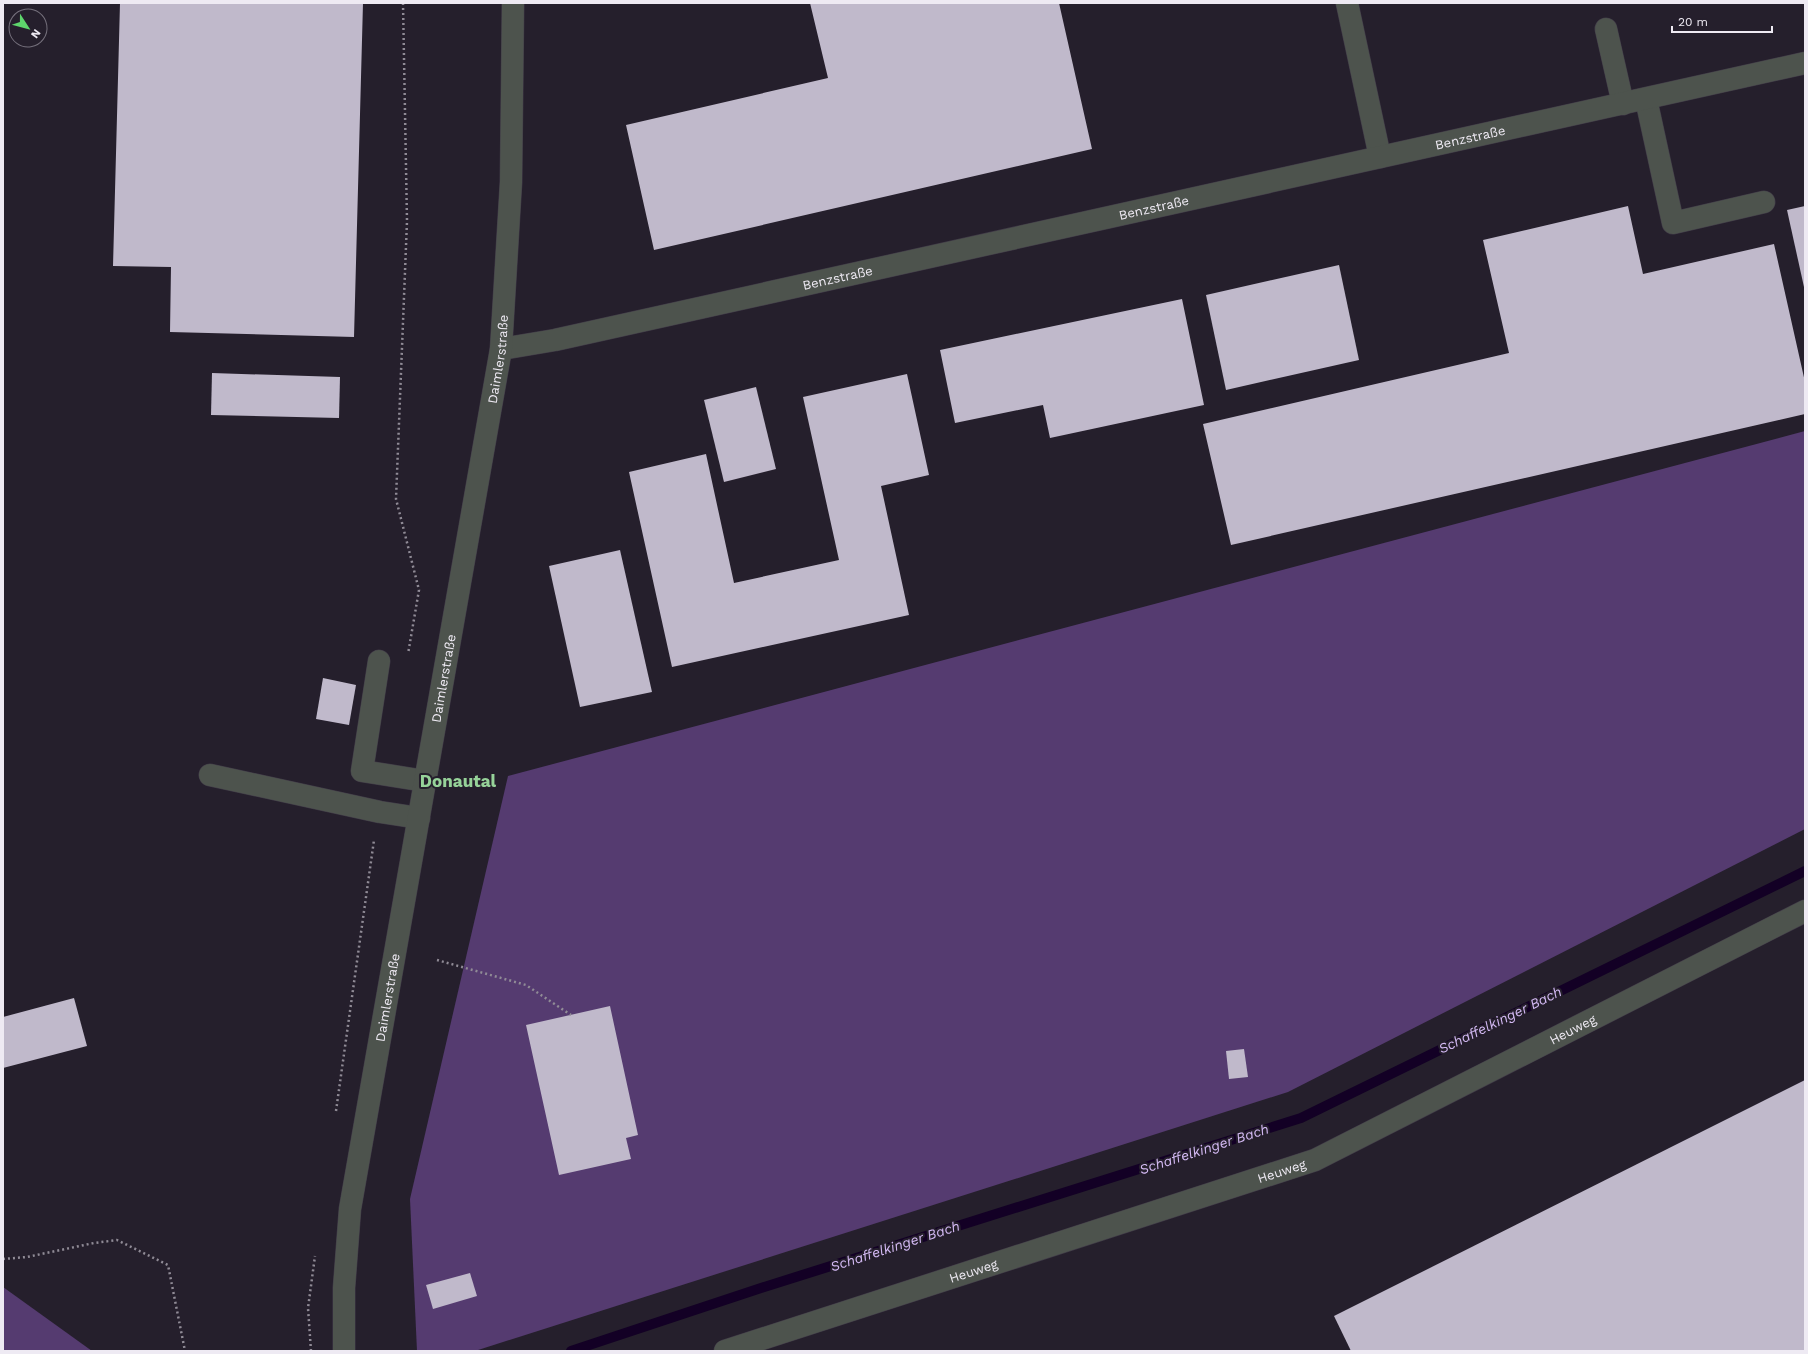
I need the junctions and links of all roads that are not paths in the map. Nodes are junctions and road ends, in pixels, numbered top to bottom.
1 (513, 3) edge
2 (1347, 3) edge
3 (1606, 29) dead end
4 (1805, 63) edge
5 (1646, 99) junction
6 (1623, 104) junction
7 (1380, 157) junction
8 (1764, 202) dead end
9 (501, 349) junction
10 (379, 661) dead end
11 (210, 775) dead end
12 (425, 781) junction
13 (419, 818) junction
14 (1805, 911) edge
15 (344, 1351) edge
16 (725, 1351) edge

1 - 9 street, Daimlerstraße
2 - 7 street
3 - 6 street
4 - 5 street, Benzstraße
5 - 6 street, Benzstraße
5 - 8 street
6 - 7 street, Benzstraße
7 - 9 street, Benzstraße
9 - 12 street, Daimlerstraße
10 - 12 street
11 - 13 street
12 - 13 street, Daimlerstraße
13 - 15 street, Daimlerstraße
14 - 16 street, Heuweg

